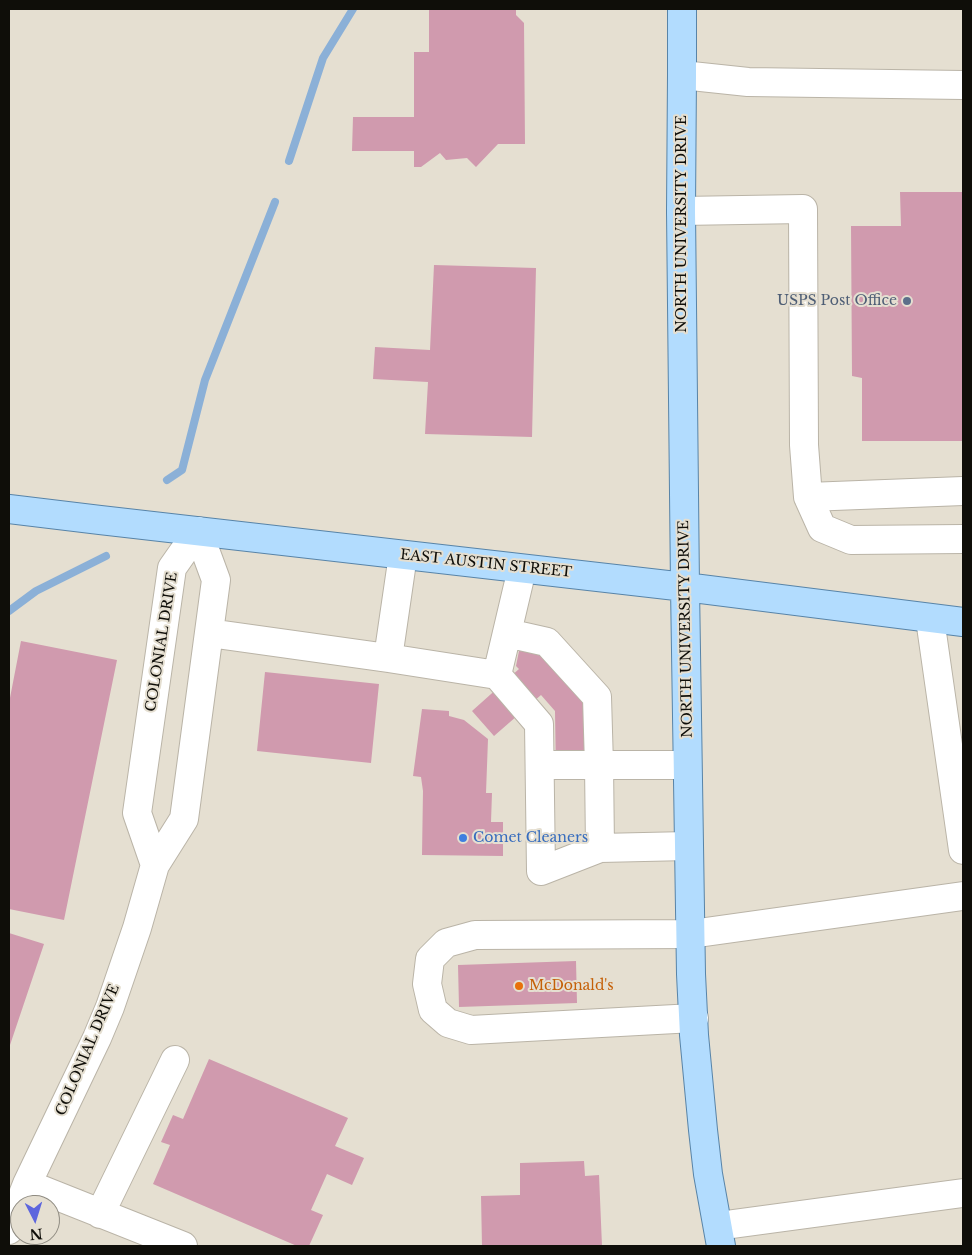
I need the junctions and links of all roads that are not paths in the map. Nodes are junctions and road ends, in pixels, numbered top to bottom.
1 (682, 9) edge
2 (682, 75) junction
3 (963, 85) edge
4 (681, 210) junction
5 (963, 491) edge
6 (808, 498) junction
7 (9, 508) edge
8 (198, 531) junction
9 (963, 539) edge
10 (403, 555) junction
11 (522, 568) junction
12 (685, 587) junction
13 (930, 619) junction
14 (963, 622) edge
15 (209, 633) junction
16 (507, 633) junction
17 (388, 658) junction
18 (497, 675) junction
19 (687, 764) junction
20 (540, 765) junction
21 (599, 765) junction
22 (688, 846) junction
23 (600, 848) junction
24 (963, 850) edge
25 (155, 865) junction
26 (963, 896) edge
27 (690, 934) junction
28 (694, 1018) junction
29 (175, 1060) dead end
30 (27, 1184) junction
31 (963, 1193) edge
32 (100, 1214) junction
33 (9, 1230) edge
34 (720, 1236) edge
35 (183, 1246) edge

1 - 2 main road, NORTH UNIVERSITY DRIVE
2 - 3 street
2 - 4 main road, NORTH UNIVERSITY DRIVE
4 - 6 street
4 - 12 main road, NORTH UNIVERSITY DRIVE
5 - 6 street
6 - 9 street
7 - 8 main road, EAST AUSTIN STREET
8 - 10 main road, EAST AUSTIN STREET
8 - 15 street, COLONIAL DRIVE
8 - 25 street, COLONIAL DRIVE
10 - 11 main road, EAST AUSTIN STREET
10 - 17 street
11 - 12 main road, EAST AUSTIN STREET
11 - 16 street
12 - 13 main road, EAST AUSTIN STREET
12 - 19 main road, NORTH UNIVERSITY DRIVE
13 - 14 main road, EAST AUSTIN STREET
13 - 24 street
15 - 17 street
15 - 25 street, COLONIAL DRIVE
16 - 18 street
16 - 21 street
17 - 18 street
18 - 20 street
19 - 21 street
19 - 22 main road, NORTH UNIVERSITY DRIVE
20 - 21 street
20 - 23 street
21 - 23 street
22 - 23 street
22 - 27 main road, NORTH UNIVERSITY DRIVE
25 - 30 street, COLONIAL DRIVE
26 - 27 street
27 - 28 main road, NORTH UNIVERSITY DRIVE
27 - 28 street
28 - 34 main road, NORTH UNIVERSITY DRIVE
29 - 32 street
30 - 32 street
30 - 33 street, COLONIAL DRIVE
31 - 34 street
32 - 35 street

